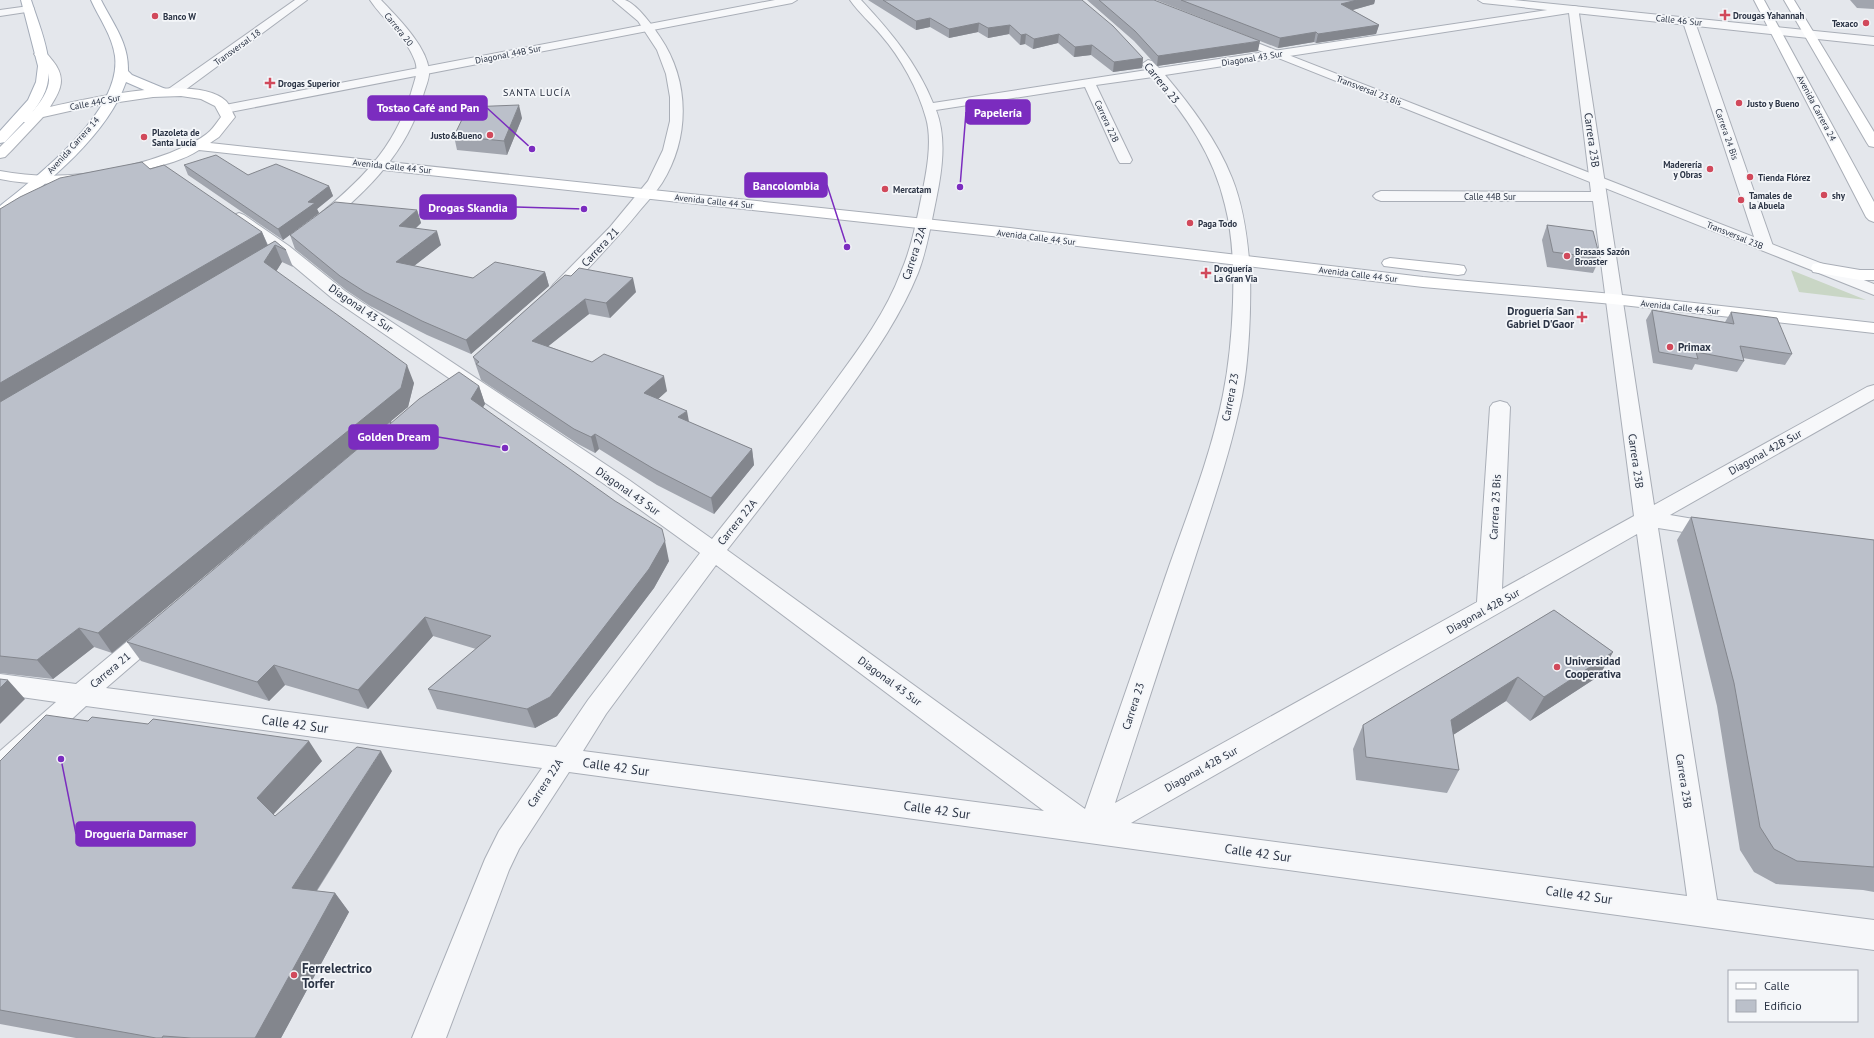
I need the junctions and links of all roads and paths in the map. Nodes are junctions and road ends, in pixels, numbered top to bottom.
1 (96, 0) edge
2 (302, 0) edge
3 (375, 0) edge
4 (618, 0) edge
5 (792, 0) edge
6 (855, 0) edge
7 (1484, 0) edge
8 (1759, 0) edge
9 (1789, 0) edge
10 (27, 5) edge
11 (1574, 9) junction
12 (0, 13) edge
13 (1689, 22) junction
14 (649, 27) junction
15 (1221, 31) edge
16 (1777, 31) junction
17 (1811, 35) junction
18 (1874, 41) edge
19 (1134, 50) edge
20 (40, 54) junction
21 (1279, 54) junction
22 (423, 70) junction
23 (121, 72) junction
24 (1156, 73) junction
25 (1089, 83) junction
26 (168, 93) junction
27 (112, 99) junction
28 (930, 107) junction
29 (225, 109) junction
30 (38, 114) junction
31 (19, 119) junction
32 (214, 136) junction
33 (0, 139) edge
34 (1874, 142) edge
35 (198, 146) junction
36 (0, 154) edge
37 (386, 160) junction
38 (1125, 160) dead end
39 (157, 162) junction
40 (113, 173) junction
41 (175, 174) edge
42 (0, 175) edge
43 (1597, 179) junction
44 (42, 180) junction
45 (650, 188) junction
46 (1381, 196) dead end
47 (1599, 197) junction
48 (220, 205) edge
49 (0, 213) edge
50 (0, 216) edge
51 (1874, 217) edge
52 (925, 218) junction
53 (289, 244) junction
54 (1765, 246) junction
55 (1294, 252) dead end
56 (1240, 253) junction
57 (1378, 261) dead end
58 (1820, 268) junction
59 (1471, 271) dead end
60 (1494, 274) dead end
61 (1874, 275) edge
62 (1874, 290) edge
63 (1612, 293) junction
64 (544, 302) edge
65 (1874, 314) edge
66 (1874, 328) edge
67 (1874, 391) edge
68 (1500, 407) dead end
69 (1645, 520) junction
70 (1732, 531) edge
71 (714, 551) junction
72 (1489, 608) junction
73 (171, 618) edge
74 (0, 684) edge
75 (81, 695) junction
76 (561, 760) junction
77 (0, 768) edge
78 (1092, 830) junction
79 (1704, 912) junction
80 (1874, 935) edge
81 (429, 1038) edge

1 - 23 main road, Avenida Carrera 14
2 - 26 street, Transversal 18
3 - 22 street, Carrera 20
4 - 14 street, Carrera 21
5 - 14 street, Diagonal 44B Sur
6 - 28 street, Carrera 22A
7 - 11 street, Calle 46 Sur
8 - 16 main road, Avenida Carrera 24
9 - 17 main road
10 - 12 street
10 - 20 main road
11 - 13 street, Calle 46 Sur
11 - 21 street, Diagonal 43 Sur
11 - 43 street, Carrera 23B
13 - 16 street, Calle 46 Sur
13 - 54 street, Carrera 24 Bis
14 - 22 street, Diagonal 44B Sur
14 - 45 street, Carrera 21
15 - 21 street, Transversal 23 Bis
16 - 17 street, Calle 46 Sur
16 - 51 main road, Avenida Carrera 24
17 - 18 street, Calle 46 Sur
17 - 34 main road
19 - 24 street, Carrera 23
20 - 30 main road
20 - 31 main road
21 - 24 street, Diagonal 43 Sur
21 - 43 street, Transversal 23 Bis
22 - 29 street, Diagonal 44B Sur
22 - 37 street
23 - 26 main road
23 - 27 main road, Avenida Carrera 14
24 - 25 street, Diagonal 43 Sur
24 - 56 street, Carrera 23
25 - 28 street, Diagonal 43 Sur
25 - 38 street, Carrera 22B
26 - 27 main road, Calle 44C Sur
26 - 29 main road
27 - 30 main road, Calle 44C Sur
27 - 44 main road, Avenida Carrera 14
28 - 52 street, Carrera 22A
29 - 32 main road
30 - 31 main road, Calle 44C Sur
30 - 36 main road
31 - 33 main road
32 - 35 main road
32 - 37 main road, Avenida Calle 44 Sur
35 - 37 main road, Avenida Calle 44 Sur
35 - 39 main road
37 - 45 main road, Avenida Calle 44 Sur
37 - 53 street
39 - 40 main road
39 - 41 street
40 - 44 main road
40 - 50 main road
42 - 44 main road, Avenida Carrera 14
43 - 47 street, Carrera 23B
43 - 54 street, Transversal 23B
44 - 49 main road, Avenida Carrera 14
45 - 52 main road, Avenida Calle 44 Sur
45 - 64 street, Carrera 21
46 - 47 street, Calle 44B Sur
47 - 63 street, Carrera 23B
48 - 53 street, Diagonal 43 Sur
52 - 56 main road, Avenida Calle 44 Sur
52 - 71 street, Carrera 22A
53 - 71 street, Diagonal 43 Sur
54 - 58 street, Transversal 23B
55 - 56 main road, Avenida Calle 44 Sur
56 - 63 main road, Avenida Calle 44 Sur
56 - 78 street, Carrera 23
57 - 59 main road, Avenida Calle 44 Sur
58 - 61 main road
58 - 62 street, Transversal 23B
60 - 63 main road, Avenida Calle 44 Sur
63 - 65 main road, Avenida Calle 44 Sur
63 - 66 main road, Avenida Calle 44 Sur
63 - 69 street, Carrera 23B
67 - 69 street, Diagonal 42B Sur
68 - 72 street, Carrera 23 Bis
69 - 70 street
69 - 72 street, Diagonal 42B Sur
69 - 79 street, Carrera 23B
71 - 76 street, Carrera 22A
71 - 78 street, Diagonal 43 Sur
72 - 78 street, Diagonal 42B Sur
73 - 75 street, Carrera 21
74 - 75 street, Calle 42 Sur
75 - 76 street, Calle 42 Sur
75 - 77 street, Carrera 21
76 - 78 street, Calle 42 Sur
76 - 81 street, Carrera 22A
78 - 79 street, Calle 42 Sur
79 - 80 street, Calle 42 Sur

